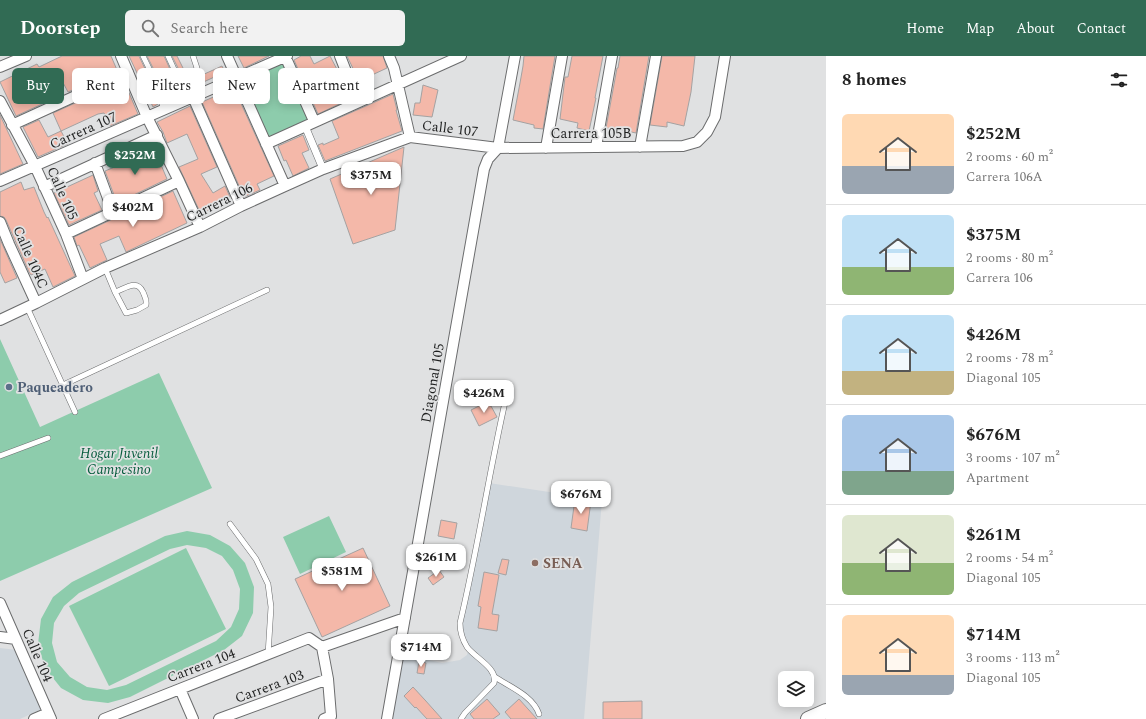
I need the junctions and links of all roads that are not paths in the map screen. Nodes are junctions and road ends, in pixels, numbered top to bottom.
1 (26, 56) edge
2 (121, 56) edge
3 (143, 56) edge
4 (168, 56) edge
5 (193, 56) edge
6 (227, 56) edge
7 (286, 56) edge
8 (340, 56) edge
9 (389, 56) edge
10 (460, 56) edge
11 (515, 56) edge
12 (562, 56) edge
13 (612, 56) edge
14 (656, 56) edge
15 (725, 56) edge
16 (446, 59) edge
17 (0, 68) edge
18 (126, 68) edge
19 (149, 68) edge
20 (174, 68) edge
21 (197, 68) edge
22 (232, 68) edge
23 (259, 68) edge
24 (345, 68) edge
25 (129, 74) edge
26 (398, 84) junction
27 (374, 95) edge
28 (72, 98) edge
29 (0, 101) edge
30 (162, 104) edge
31 (177, 104) edge
32 (196, 104) edge
33 (248, 104) edge
34 (353, 104) edge
35 (164, 110) junction
36 (147, 117) junction
37 (314, 121) junction
38 (12, 125) junction
39 (304, 126) junction
40 (157, 135) junction
41 (410, 137) junction
42 (266, 144) junction
43 (640, 147) junction
44 (498, 148) junction
45 (546, 148) junction
46 (596, 148) junction
47 (95, 163) junction
48 (35, 166) junction
49 (323, 169) junction
50 (0, 181) edge
51 (179, 181) junction
52 (285, 186) junction
53 (44, 187) junction
54 (241, 206) junction
55 (113, 212) junction
56 (0, 222) edge
57 (200, 228) junction
58 (66, 234) junction
59 (105, 268) junction
60 (83, 279) junction
61 (267, 290) dead end
62 (115, 292) junction
63 (32, 305) junction
64 (0, 320) edge
65 (63, 385) junction
66 (506, 398) dead end
67 (75, 412) dead end
68 (48, 438) dead end
69 (0, 456) edge
70 (230, 524) dead end
71 (0, 603) edge
72 (406, 618) junction
73 (0, 637) edge
74 (16, 639) junction
75 (322, 647) junction
76 (268, 654) junction
77 (495, 677) junction
78 (328, 679) junction
79 (180, 688) junction
80 (826, 711) edge
81 (539, 714) dead end
82 (49, 716) edge
83 (328, 718) edge
84 (34, 719) edge
85 (104, 719) edge
86 (193, 719) edge
87 (219, 719) edge
88 (387, 719) edge
89 (461, 719) edge
90 (808, 719) edge

1 - 17 street
2 - 18 street
3 - 19 lane
4 - 20 lane
5 - 21 lane
6 - 22 street
7 - 23 street, Carrera 107
7 - 37 street
8 - 24 street
9 - 26 street, Calle 107
10 - 16 street
11 - 44 street, Diagonal 105
12 - 45 street
13 - 46 street
14 - 43 street
15 - 43 street, Carrera 105B
16 - 26 street
25 - 36 street
26 - 27 street
26 - 41 street, Calle 107
28 - 38 street
29 - 38 street, Calle 105
30 - 35 lane
31 - 35 street, Carrera 107
32 - 54 street
33 - 42 street
34 - 37 street
35 - 36 street, Carrera 107
36 - 40 street
36 - 48 street, Carrera 107
37 - 39 street
38 - 48 street, Calle 105
39 - 42 street
39 - 49 street
40 - 47 street
40 - 51 street
41 - 44 street, Calle 107
41 - 49 street, Carrera 106
42 - 52 street
43 - 46 street, Carrera 105B
44 - 45 street, Carrera 105B
44 - 72 street, Diagonal 105
45 - 46 street, Carrera 105B
47 - 53 street
47 - 55 street
48 - 50 street, Carrera 107
48 - 53 street, Calle 105
49 - 52 street, Carrera 106
51 - 55 street
51 - 57 street
52 - 54 street, Carrera 106
53 - 58 street, Calle 105
54 - 57 street, Carrera 106
55 - 58 street
56 - 63 street, Calle 104C
57 - 59 street, Carrera 106
58 - 60 street, Calle 105
59 - 60 street, Carrera 106
59 - 62 lane
60 - 63 street, Carrera 106
61 - 65 lane
62 - 62 lane
63 - 64 street, Carrera 106
63 - 65 lane
65 - 67 lane
66 - 77 lane
68 - 69 lane
70 - 76 lane
71 - 74 street, Calle 104
72 - 75 street
72 - 88 street, Diagonal 105
73 - 74 street
74 - 82 street, Calle 104
75 - 76 street, Carrera 104
75 - 78 street
76 - 79 street, Carrera 104
77 - 81 lane
77 - 89 lane
78 - 83 street
78 - 87 street, Carrera 103
79 - 85 street, Carrera 104
79 - 86 street
80 - 90 main road
82 - 84 street

